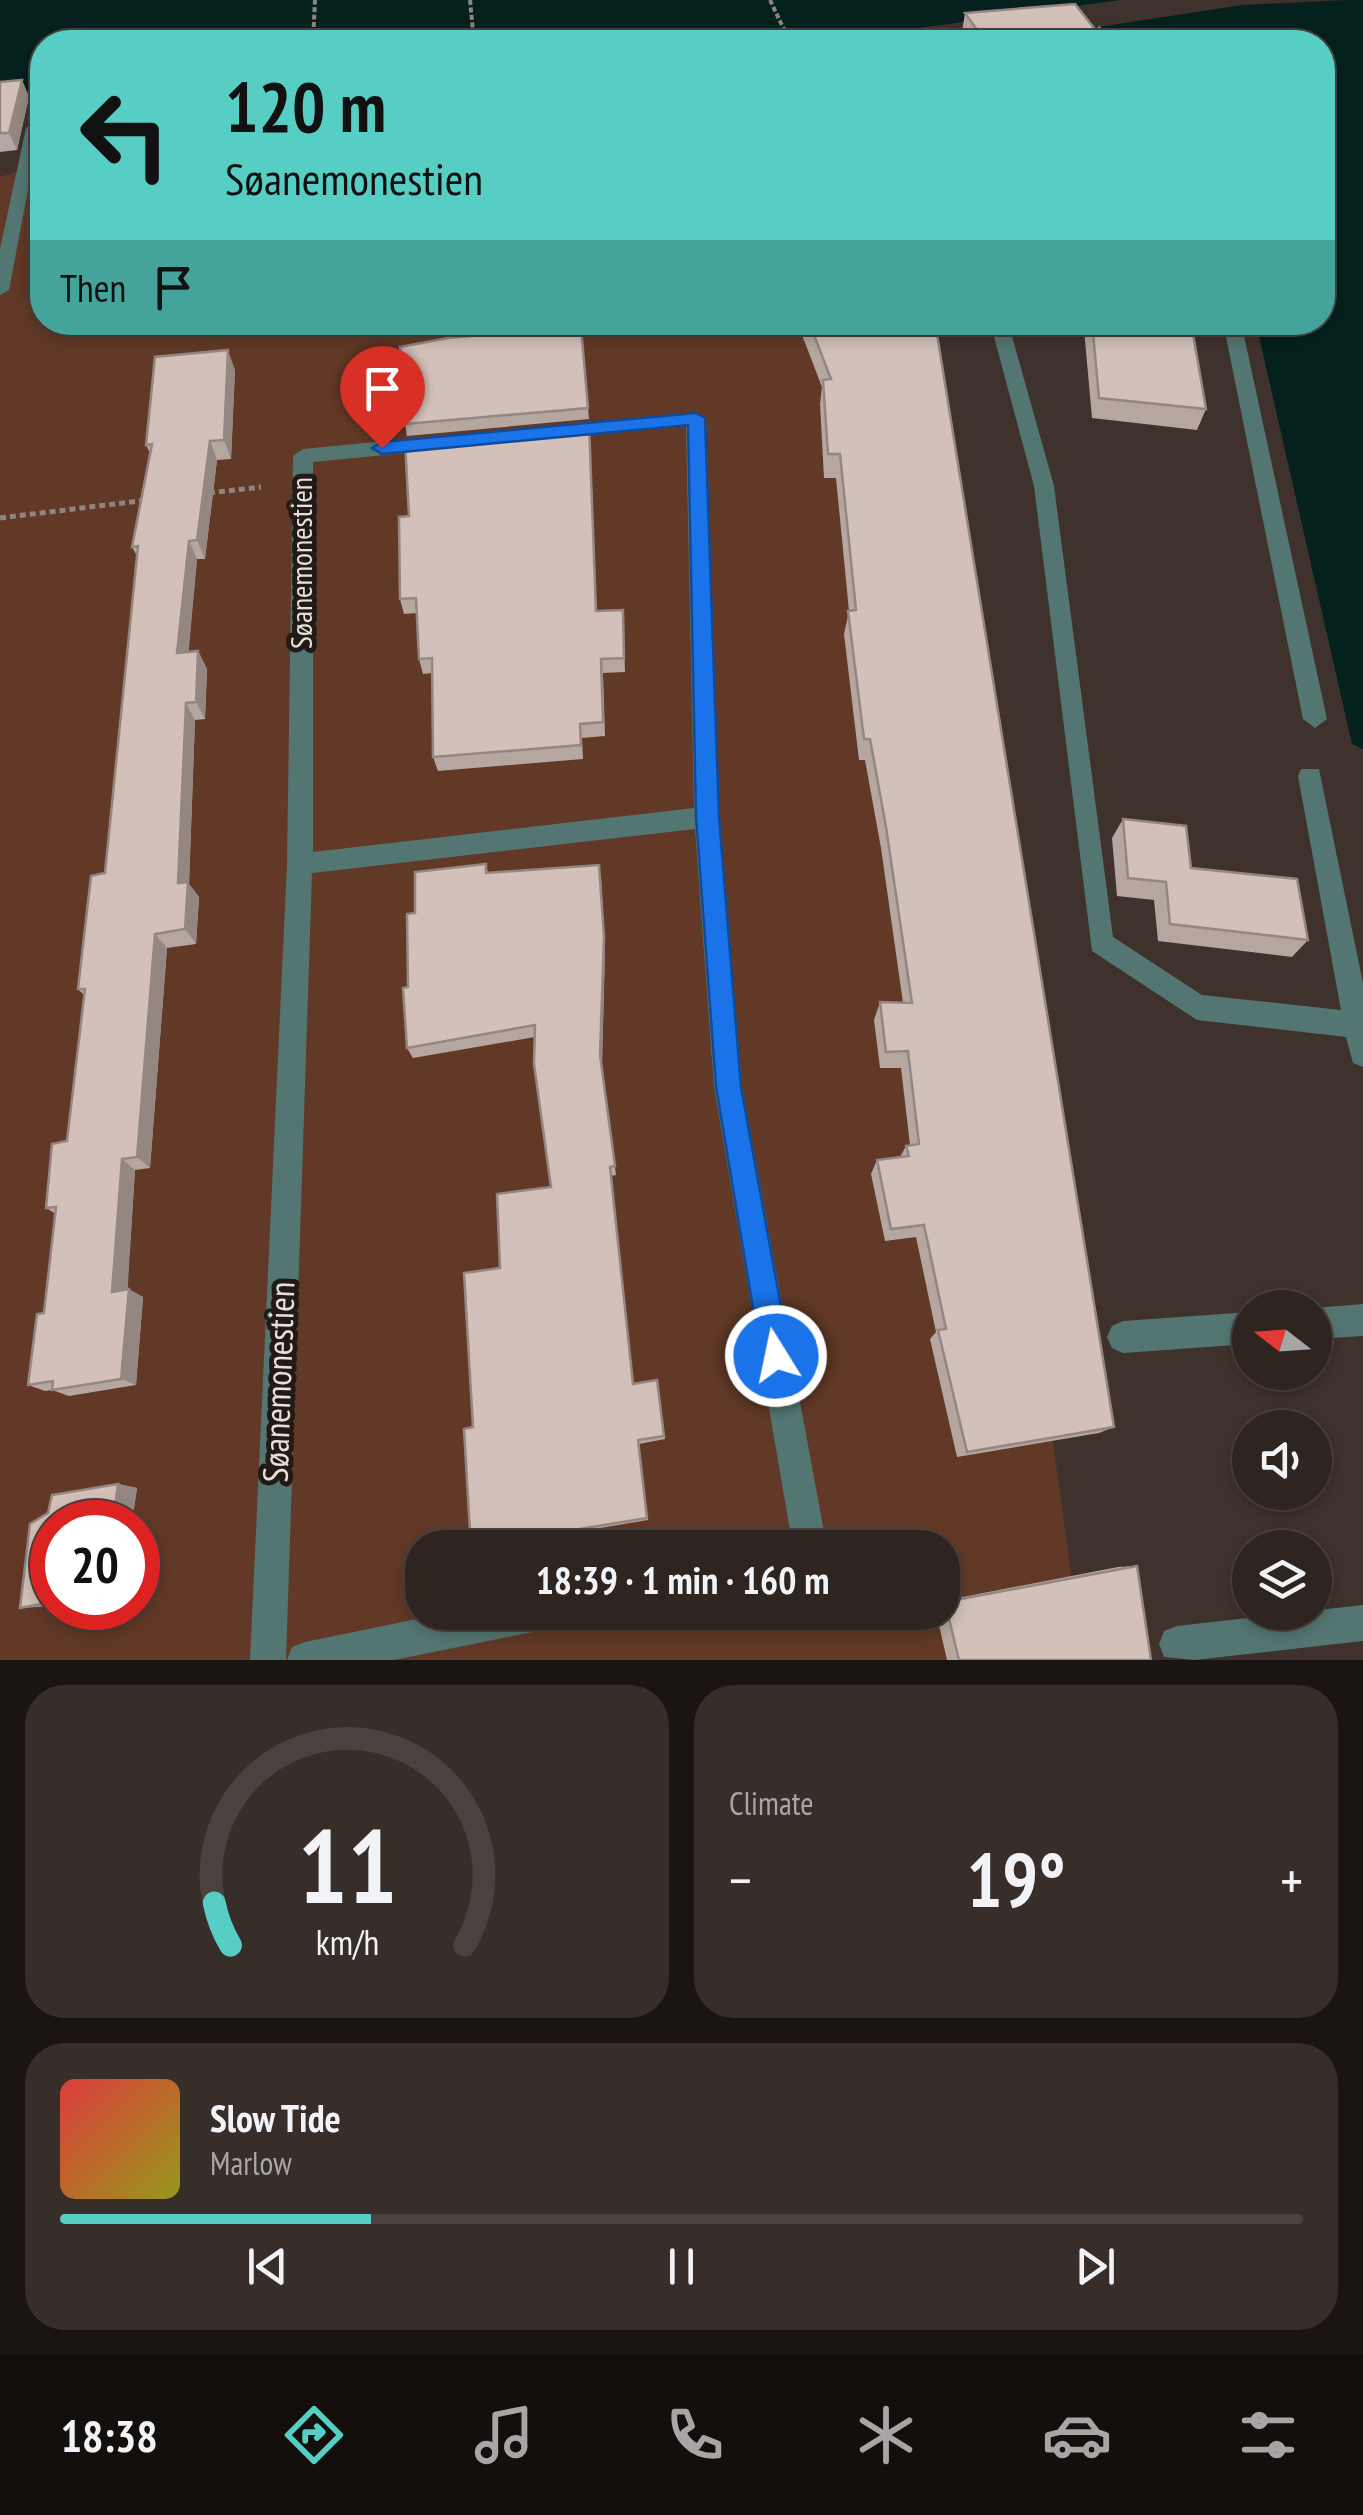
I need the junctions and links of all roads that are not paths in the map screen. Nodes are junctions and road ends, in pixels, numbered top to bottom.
1 (30, 137) edge
2 (0, 290) edge
3 (1003, 335) edge
4 (1235, 335) edge
5 (539, 434) edge
6 (460, 441) edge
7 (1315, 719) dead end
8 (1310, 776) dead end
9 (707, 817) junction
10 (300, 864) junction
11 (1356, 1025) junction
12 (1363, 1054) edge
13 (1363, 1320) edge
14 (1332, 1322) edge
15 (1232, 1329) edge
16 (1123, 1337) dead end
17 (807, 1530) edge
18 (1363, 1623) edge
19 (453, 1630) edge
20 (1178, 1644) dead end
21 (268, 1660) edge
22 (305, 1660) edge

1 - 2 street
3 - 11 street
4 - 7 street
5 - 9 street
6 - 10 street, Søanemonestien
8 - 11 street
9 - 10 street
9 - 17 street
10 - 21 street, Søanemonestien
11 - 12 street
13 - 14 street
15 - 16 street
18 - 20 street
19 - 22 street

